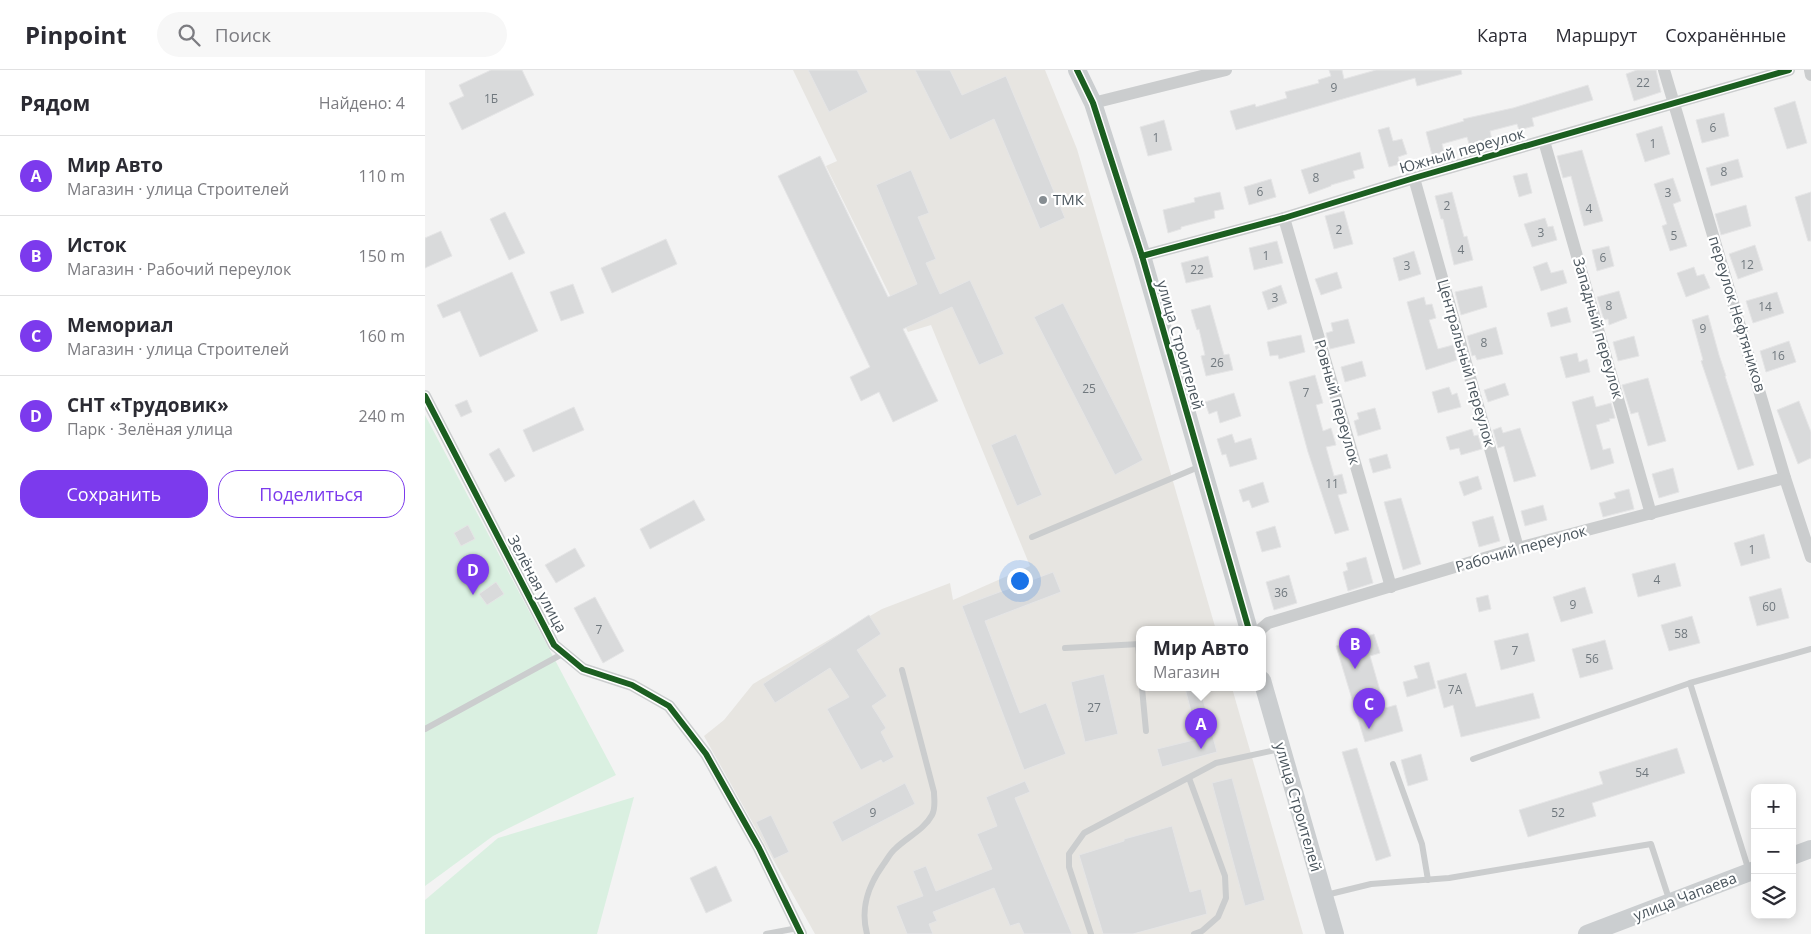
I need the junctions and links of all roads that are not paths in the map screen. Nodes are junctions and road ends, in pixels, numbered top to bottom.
1 (1077, 70) edge
2 (1226, 70) edge
3 (1664, 70) edge
4 (1789, 70) edge
5 (1809, 70) edge
6 (1811, 75) edge
7 (1674, 102) junction
8 (1093, 103) junction
9 (1544, 141) junction
10 (1413, 178) junction
11 (1284, 218) junction
12 (1142, 256) junction
13 (425, 396) edge
14 (1202, 465) junction
15 (1785, 478) junction
16 (1651, 514) junction
17 (1032, 537) dead end
18 (1518, 548) junction
19 (1811, 557) edge
20 (1391, 587) junction
21 (1248, 626) edge
22 (1265, 626) edge
23 (1136, 644) edge
24 (1065, 648) dead end
25 (1811, 649) edge
26 (564, 653) junction
27 (902, 670) dead end
28 (1690, 683) junction
29 (1142, 691) edge
30 (1265, 691) edge
31 (425, 729) edge
32 (1146, 731) dead end
33 (1281, 749) junction
34 (1473, 758) dead end
35 (1393, 764) dead end
36 (1189, 778) junction
37 (1811, 849) edge
38 (1796, 855) edge
39 (1751, 868) edge
40 (1751, 871) edge
41 (1428, 880) junction
42 (1324, 895) junction
43 (1670, 902) junction
44 (799, 931) edge
45 (766, 934) edge
46 (867, 934) edge
47 (1091, 934) edge
48 (1194, 934) edge
49 (1335, 934) edge
50 (1587, 934) edge

1 - 8 street, улица Строителей
2 - 8 street
3 - 7 street, переулок Нефтяников
4 - 7 street, Южный переулок
5 - 6 street
7 - 9 street, Южный переулок
7 - 15 street, переулок Нефтяников
8 - 12 street, улица Строителей
9 - 10 street, Южный переулок
9 - 16 street, Западный переулок
10 - 11 street, Южный переулок
10 - 18 street, Центральный переулок
11 - 12 street, Южный переулок
11 - 20 street, Ровный переулок
12 - 14 street, улица Строителей
13 - 26 street, Зелёная улица
14 - 17 lane
14 - 21 street, улица Строителей
15 - 16 street, Рабочий переулок
15 - 19 street, переулок Нефтяников
16 - 18 street, Рабочий переулок
18 - 20 street, Рабочий переулок
20 - 22 street, Рабочий переулок
23 - 24 lane
25 - 28 lane
26 - 31 lane
26 - 44 street, Зелёная улица
27 - 46 lane
28 - 34 lane
28 - 39 lane
29 - 32 lane
30 - 33 street, улица Строителей
33 - 36 lane
33 - 42 street, улица Строителей
35 - 41 lane
36 - 47 lane
36 - 48 lane
37 - 38 street
40 - 43 street, улица Чапаева
41 - 42 lane
41 - 43 lane
42 - 49 street, улица Строителей
43 - 50 street, улица Чапаева
44 - 45 lane

